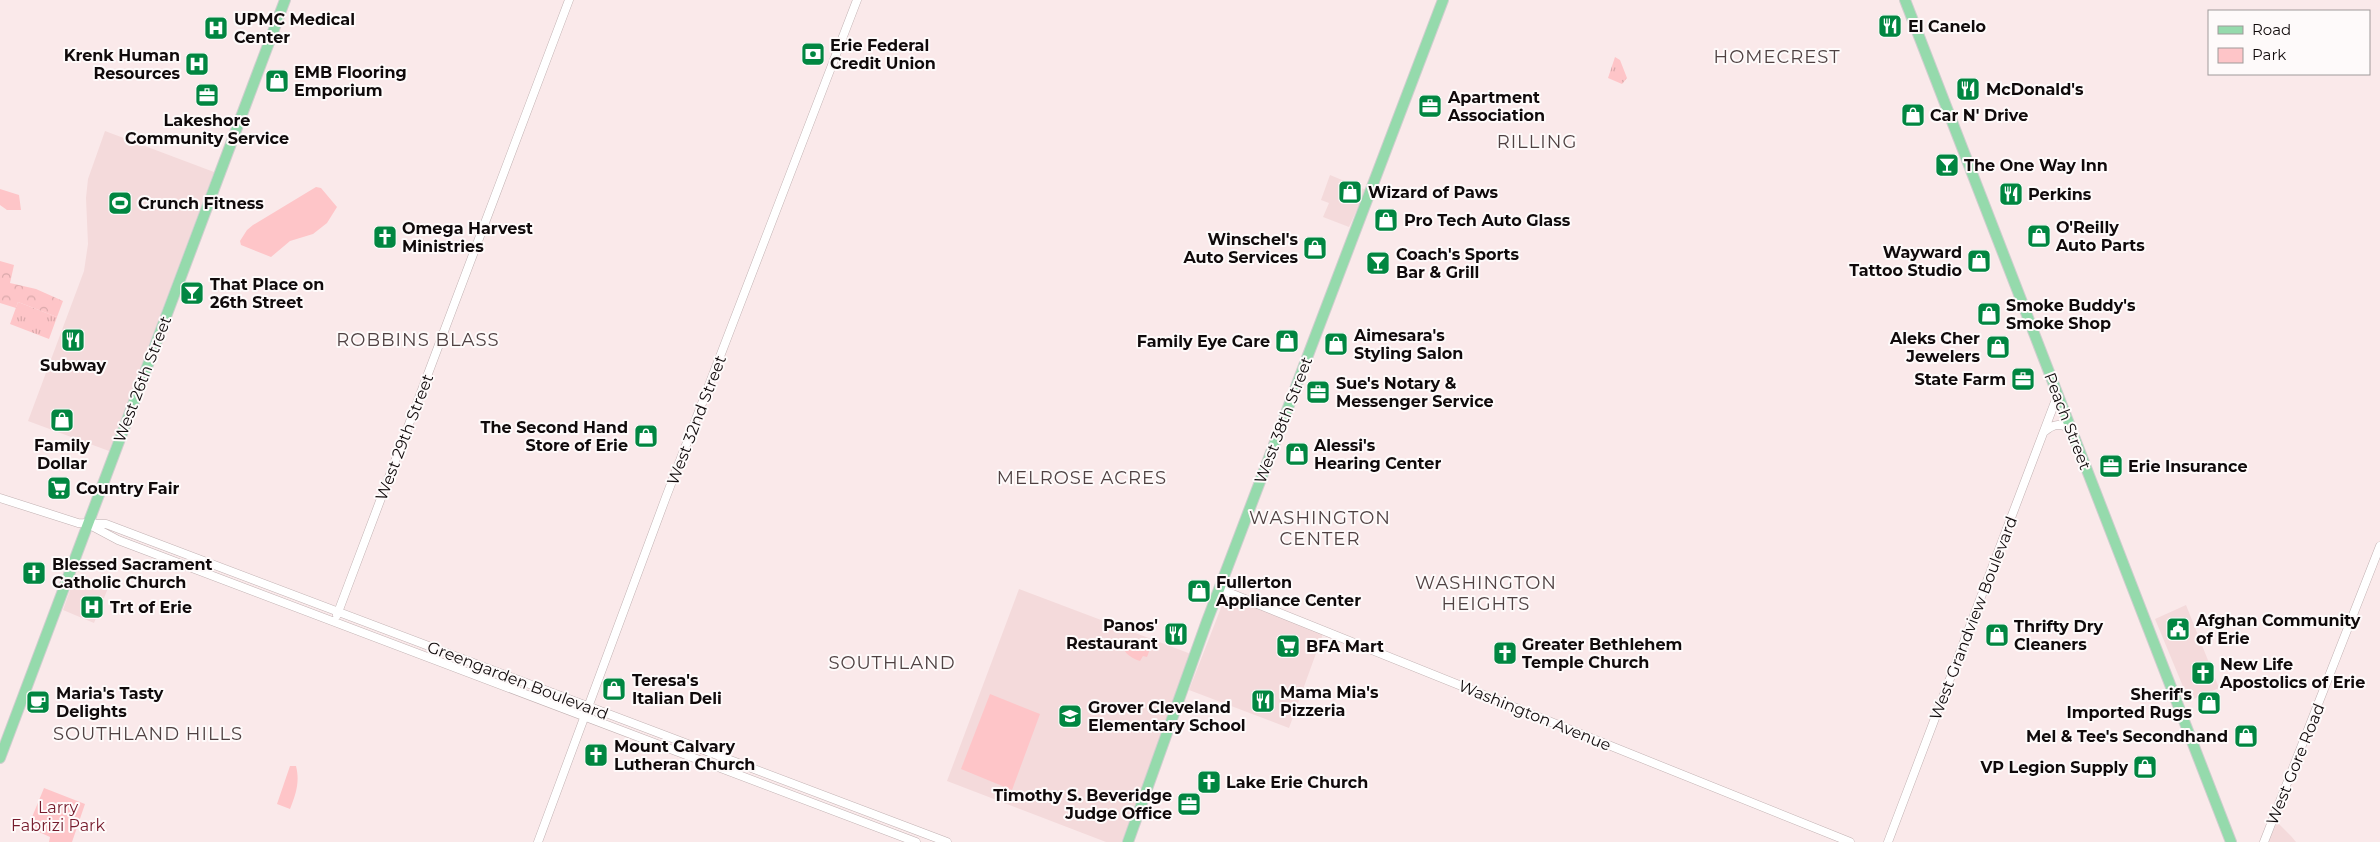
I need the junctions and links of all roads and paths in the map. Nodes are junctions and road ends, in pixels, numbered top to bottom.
1 (285, 0) edge
2 (569, 0) edge
3 (857, 0) edge
4 (1443, 0) edge
5 (1905, 0) edge
6 (2058, 394) junction
7 (2072, 430) junction
8 (2043, 433) junction
9 (0, 498) edge
10 (88, 524) junction
11 (2380, 546) edge
12 (1220, 589) junction
13 (339, 612) junction
14 (335, 622) junction
15 (588, 706) junction
16 (584, 716) junction
17 (0, 758) edge
18 (538, 842) edge
19 (916, 842) edge
20 (947, 842) edge
21 (1128, 842) edge
22 (1850, 842) edge
23 (1888, 842) edge
24 (2231, 842) edge
25 (2264, 842) edge

1 - 10 main road, West 26th Street
2 - 13 street, West 29th Street
3 - 15 street, West 32nd Street
4 - 12 main road, West 38th Street
5 - 6 main road, Peach Street
6 - 7 main road, Peach Street
6 - 8 street, West Grandview Boulevard
7 - 8 street
7 - 24 main road, Peach Street
8 - 23 street, West Grandview Boulevard
9 - 10 street, Greengarden Boulevard
10 - 13 street, Greengarden Boulevard
10 - 14 street, Greengarden Boulevard
10 - 17 main road, West 26th Street
11 - 25 street, West Gore Road
12 - 21 main road, West 38th Street
12 - 22 street, Washington Avenue
13 - 14 street, West 29th Street
13 - 15 street, Greengarden Boulevard
14 - 16 street, Greengarden Boulevard
15 - 16 street, West 32nd Street
15 - 20 street, Greengarden Boulevard
16 - 18 street, West 32nd Street
16 - 19 street, Greengarden Boulevard

